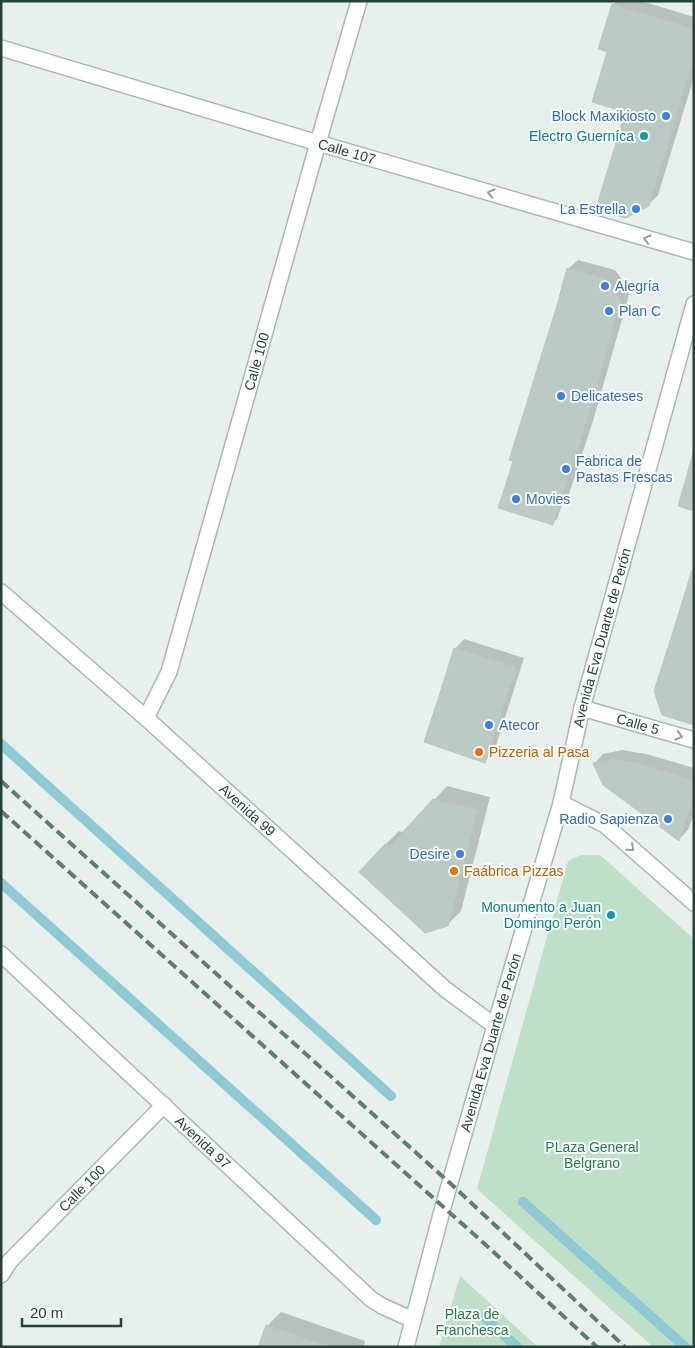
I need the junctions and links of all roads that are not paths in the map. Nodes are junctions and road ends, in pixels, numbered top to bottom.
1 (359, 1) edge
2 (1, 48) edge
3 (318, 143) junction
4 (694, 252) edge
5 (694, 304) edge
6 (1, 592) edge
7 (582, 708) junction
8 (146, 718) junction
9 (694, 740) edge
10 (560, 803) junction
11 (694, 903) edge
12 (1, 954) edge
13 (495, 1026) junction
14 (164, 1105) junction
15 (1, 1275) edge
16 (414, 1320) junction
17 (406, 1347) edge

1 - 3 street, Calle 100
2 - 3 street, Calle 107
4 -> 3 street, Calle 107
3 - 8 street, Calle 100
5 - 7 street, Avenida Eva Duarte de Perón
6 - 8 street, Avenida 99
7 -> 9 street, Calle 5
7 - 10 street, Avenida Eva Duarte de Perón
8 - 13 street, Avenida 99
10 -> 11 street
10 - 13 street, Avenida Eva Duarte de Perón
12 - 14 street, Avenida 97
13 - 16 street, Avenida Eva Duarte de Perón
14 - 15 street, Calle 100
14 - 16 street, Avenida 97
16 - 17 street, Avenida Eva Duarte de Perón

